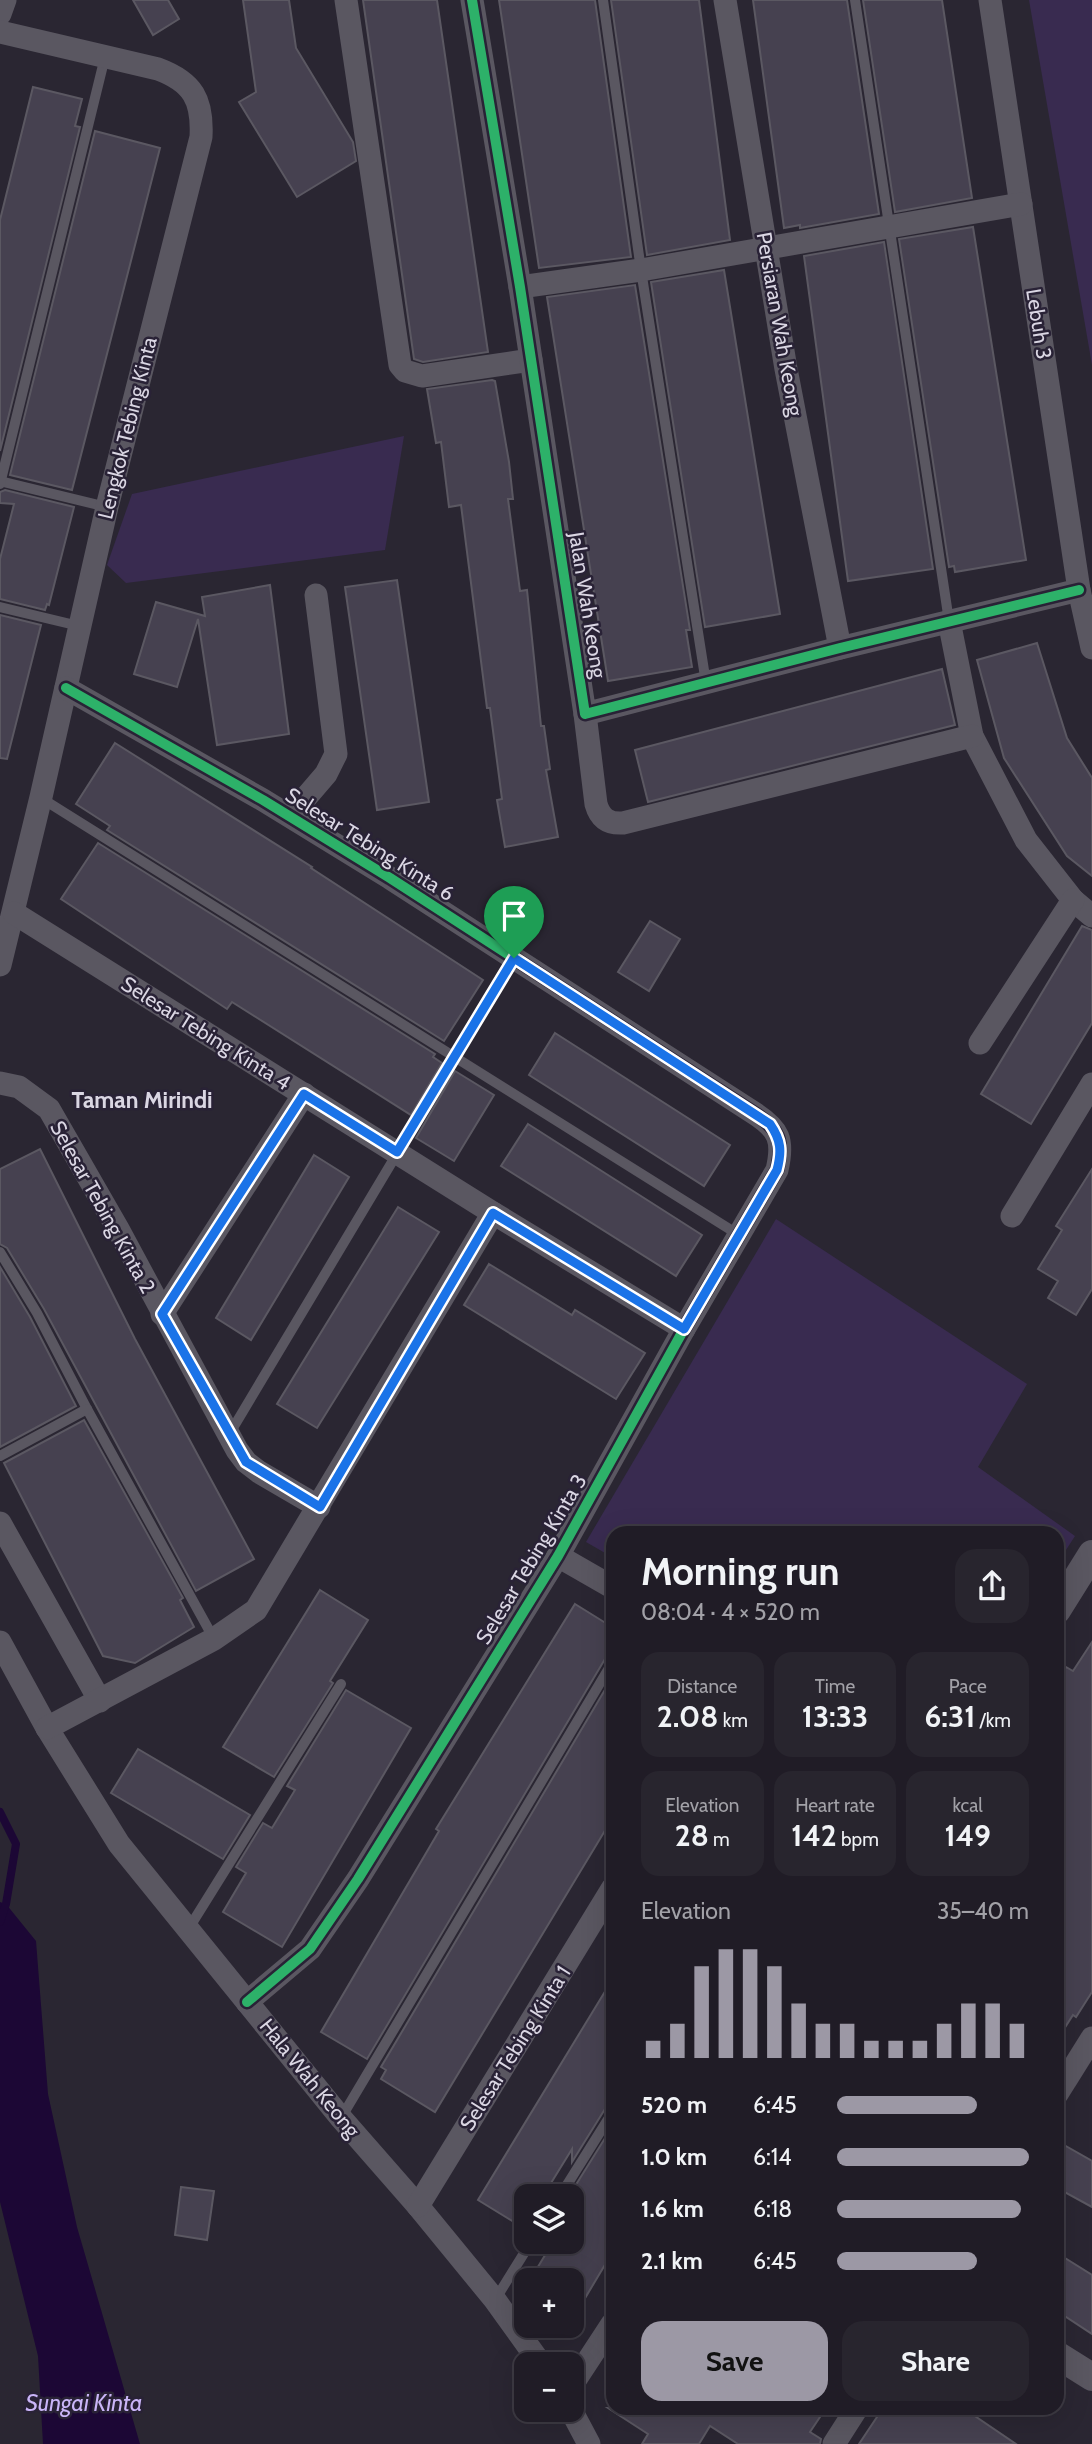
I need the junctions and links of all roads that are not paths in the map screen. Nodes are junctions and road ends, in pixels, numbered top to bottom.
1 (5, 0) edge
2 (346, 0) edge
3 (472, 0) edge
4 (603, 0) edge
5 (725, 0) edge
6 (855, 0) edge
7 (990, 0) edge
8 (0, 15) edge
9 (0, 32) edge
10 (105, 57) junction
11 (1021, 204) junction
12 (890, 226) junction
13 (766, 246) junction
14 (641, 270) junction
15 (520, 287) junction
16 (531, 360) junction
17 (0, 482) edge
18 (107, 507) junction
19 (1079, 590) junction
20 (316, 595) dead end
21 (0, 607) edge
22 (949, 621) junction
23 (79, 626) junction
24 (839, 648) junction
25 (1092, 648) edge
26 (706, 683) junction
27 (66, 688) junction
28 (585, 714) junction
29 (972, 736) junction
30 (41, 797) junction
31 (290, 816) junction
32 (1073, 900) junction
33 (14, 913) junction
34 (1092, 916) edge
35 (514, 958) junction
36 (0, 965) edge
37 (980, 1043) dead end
38 (455, 1057) junction
39 (0, 1083) edge
40 (1092, 1084) edge
41 (304, 1094) junction
42 (754, 1113) joint
43 (397, 1152) junction
44 (493, 1213) junction
45 (1012, 1216) dead end
46 (739, 1235) junction
47 (0, 1252) edge
48 (162, 1314) junction
49 (684, 1329) junction
50 (87, 1409) junction
51 (229, 1434) junction
52 (0, 1456) edge
53 (320, 1507) junction
54 (0, 1523) edge
55 (558, 1556) junction
56 (1091, 1557) edge
57 (606, 1584) edge
58 (1064, 1599) edge
59 (214, 1639) junction
60 (0, 1642) edge
61 (606, 1673) edge
62 (341, 1684) dead end
63 (100, 1701) junction
64 (47, 1728) junction
65 (606, 1899) edge
66 (189, 1928) junction
67 (247, 2002) junction
68 (1092, 2038) edge
69 (1064, 2083) edge
70 (341, 2118) junction
71 (606, 2123) edge
72 (568, 2184) edge
73 (418, 2206) junction
74 (524, 2254) edge
75 (495, 2300) junction
76 (606, 2333) edge
77 (532, 2352) edge
78 (1064, 2359) edge
79 (584, 2367) edge
80 (1092, 2377) edge
81 (853, 2415) edge
82 (577, 2422) edge
83 (589, 2444) edge
84 (834, 2444) edge

1 - 8 street
2 - 16 street
3 - 15 street, Jalan Wah Keong
4 - 14 lane
5 - 13 street, Persiaran Wah Keong
6 - 12 lane
7 - 11 street, Lebuh 3
9 - 10 street, Lengkok Tebing Kinta
10 - 17 lane
10 - 18 street, Lengkok Tebing Kinta
11 - 12 street
11 - 19 street, Lebuh 3
12 - 13 street
12 - 22 lane
13 - 14 street
13 - 24 street, Persiaran Wah Keong
14 - 15 street
14 - 26 lane
15 - 16 street, Jalan Wah Keong
16 - 28 street, Jalan Wah Keong
17 - 18 lane
18 - 23 street, Lengkok Tebing Kinta
19 - 22 street, Jalan Wah Keong
19 - 25 street, Lebuh 3
20 - 31 street
21 - 23 lane
22 - 24 street, Jalan Wah Keong
22 - 29 street
23 - 27 street, Lengkok Tebing Kinta
24 - 26 street, Jalan Wah Keong
26 - 28 street, Jalan Wah Keong
27 - 30 street, Lengkok Tebing Kinta
27 - 31 street, Selesar Tebing Kinta 6
28 - 29 street
29 - 32 street
30 - 33 street, Lengkok Tebing Kinta
30 - 38 lane
31 - 35 street, Selesar Tebing Kinta 6
32 - 34 street
32 - 37 street
33 - 36 street, Lengkok Tebing Kinta
33 - 41 street, Selesar Tebing Kinta 4
35 - 38 lane
35 - 42 street, Selesar Tebing Kinta 6
38 - 43 lane
38 - 46 lane
39 - 48 street, Selesar Tebing Kinta 2
40 - 45 street
41 - 43 street, Selesar Tebing Kinta 4
41 - 48 street
42 - 46 street, Selesar Tebing Kinta 3
43 - 44 street, Selesar Tebing Kinta 4
43 - 51 lane
44 - 49 street, Selesar Tebing Kinta 4
44 - 53 street
46 - 49 street, Selesar Tebing Kinta 3
47 - 50 lane
48 - 51 street, Selesar Tebing Kinta 2
49 - 55 street, Selesar Tebing Kinta 3
50 - 52 lane
50 - 59 lane
51 - 53 street, Selesar Tebing Kinta 2
53 - 59 street
54 - 63 street
55 - 57 street
55 - 67 street, Selesar Tebing Kinta 3
56 - 58 street
59 - 63 street
60 - 64 street, Hala Wah Keong
61 - 70 lane
62 - 66 lane
63 - 64 street
64 - 66 street, Hala Wah Keong
65 - 73 street, Selesar Tebing Kinta 1
66 - 67 street, Hala Wah Keong
67 - 70 street, Hala Wah Keong
68 - 69 street
70 - 73 street, Hala Wah Keong
71 - 72 lane
73 - 75 street, Hala Wah Keong
74 - 75 lane
75 - 77 street, Hala Wah Keong
76 - 79 street
78 - 80 street
81 - 84 street
82 - 83 street

